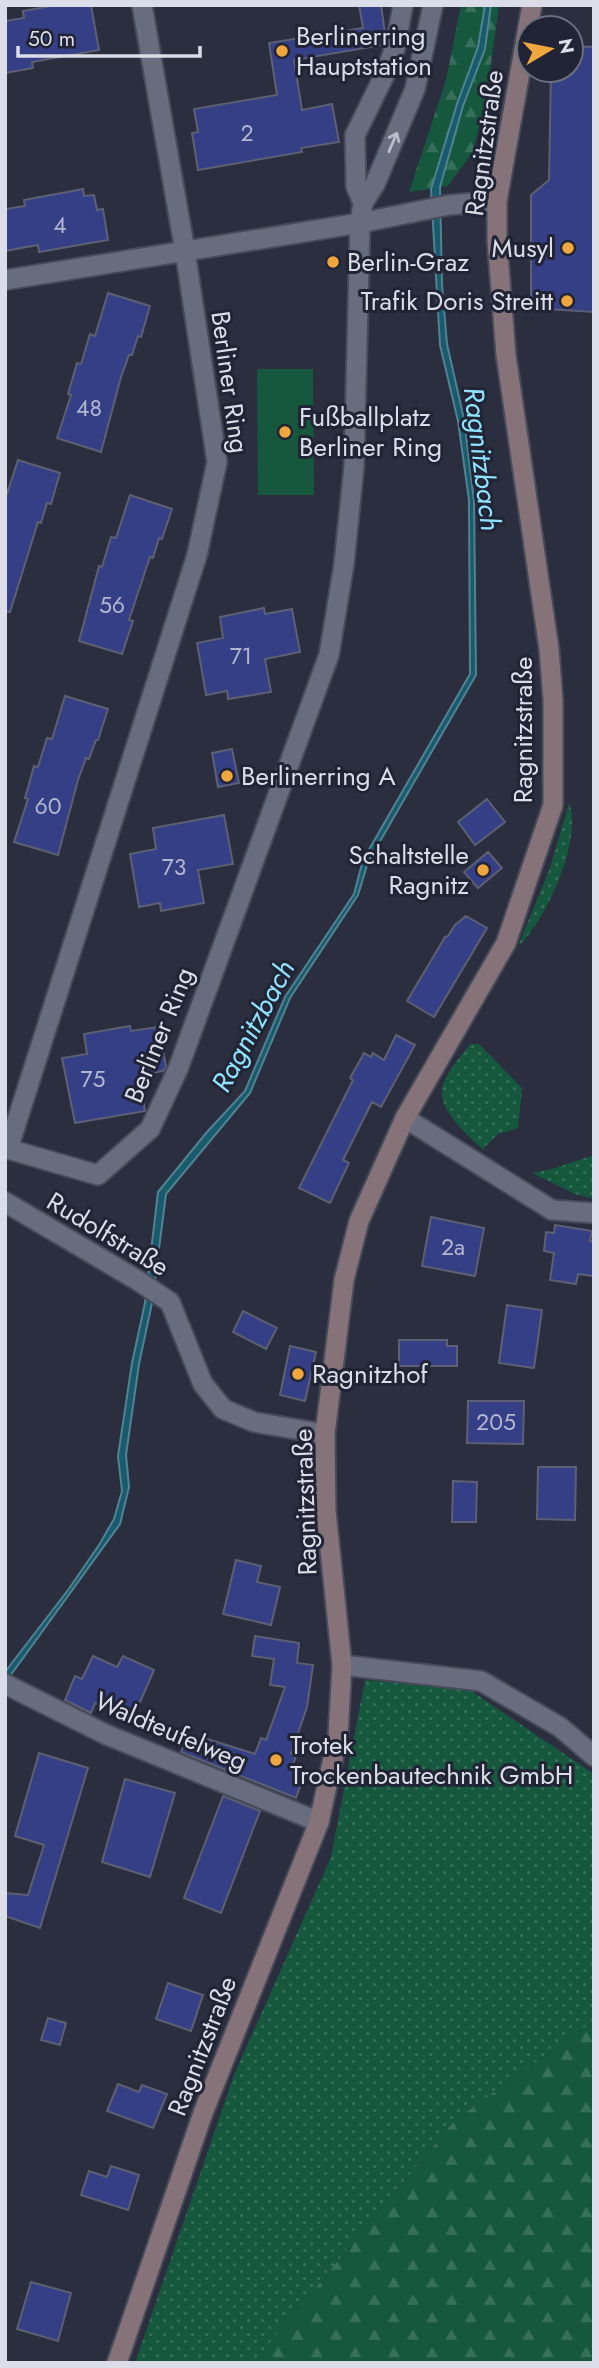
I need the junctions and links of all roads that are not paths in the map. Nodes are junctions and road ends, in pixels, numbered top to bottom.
1 (142, 5) edge
2 (403, 5) edge
3 (433, 5) edge
4 (532, 5) edge
5 (497, 201) junction
6 (363, 203) junction
7 (360, 223) junction
8 (186, 251) junction
9 (5, 280) edge
10 (405, 1118) junction
11 (5, 1202) edge
12 (594, 1213) edge
13 (325, 1434) junction
14 (342, 1665) junction
15 (6, 1685) edge
16 (594, 1756) edge
17 (319, 1822) junction
18 (117, 2363) edge

1 - 8 street, Berliner Ring
2 - 6 street, Berliner Ring
6 -> 3 street, Berliner Ring
4 - 5 main road, Ragnitzstraße
5 - 7 street
5 - 10 main road, Ragnitzstraße
6 - 7 street, Berliner Ring
7 - 8 street
7 - 8 street, Berliner Ring
8 - 9 street
10 - 12 street
10 - 13 main road, Ragnitzstraße
11 - 13 street, Rudolfstraße
13 - 14 main road, Ragnitzstraße
14 - 16 street
14 - 17 main road, Ragnitzstraße
15 - 17 street, Waldteufelweg
17 - 18 main road, Ragnitzstraße

